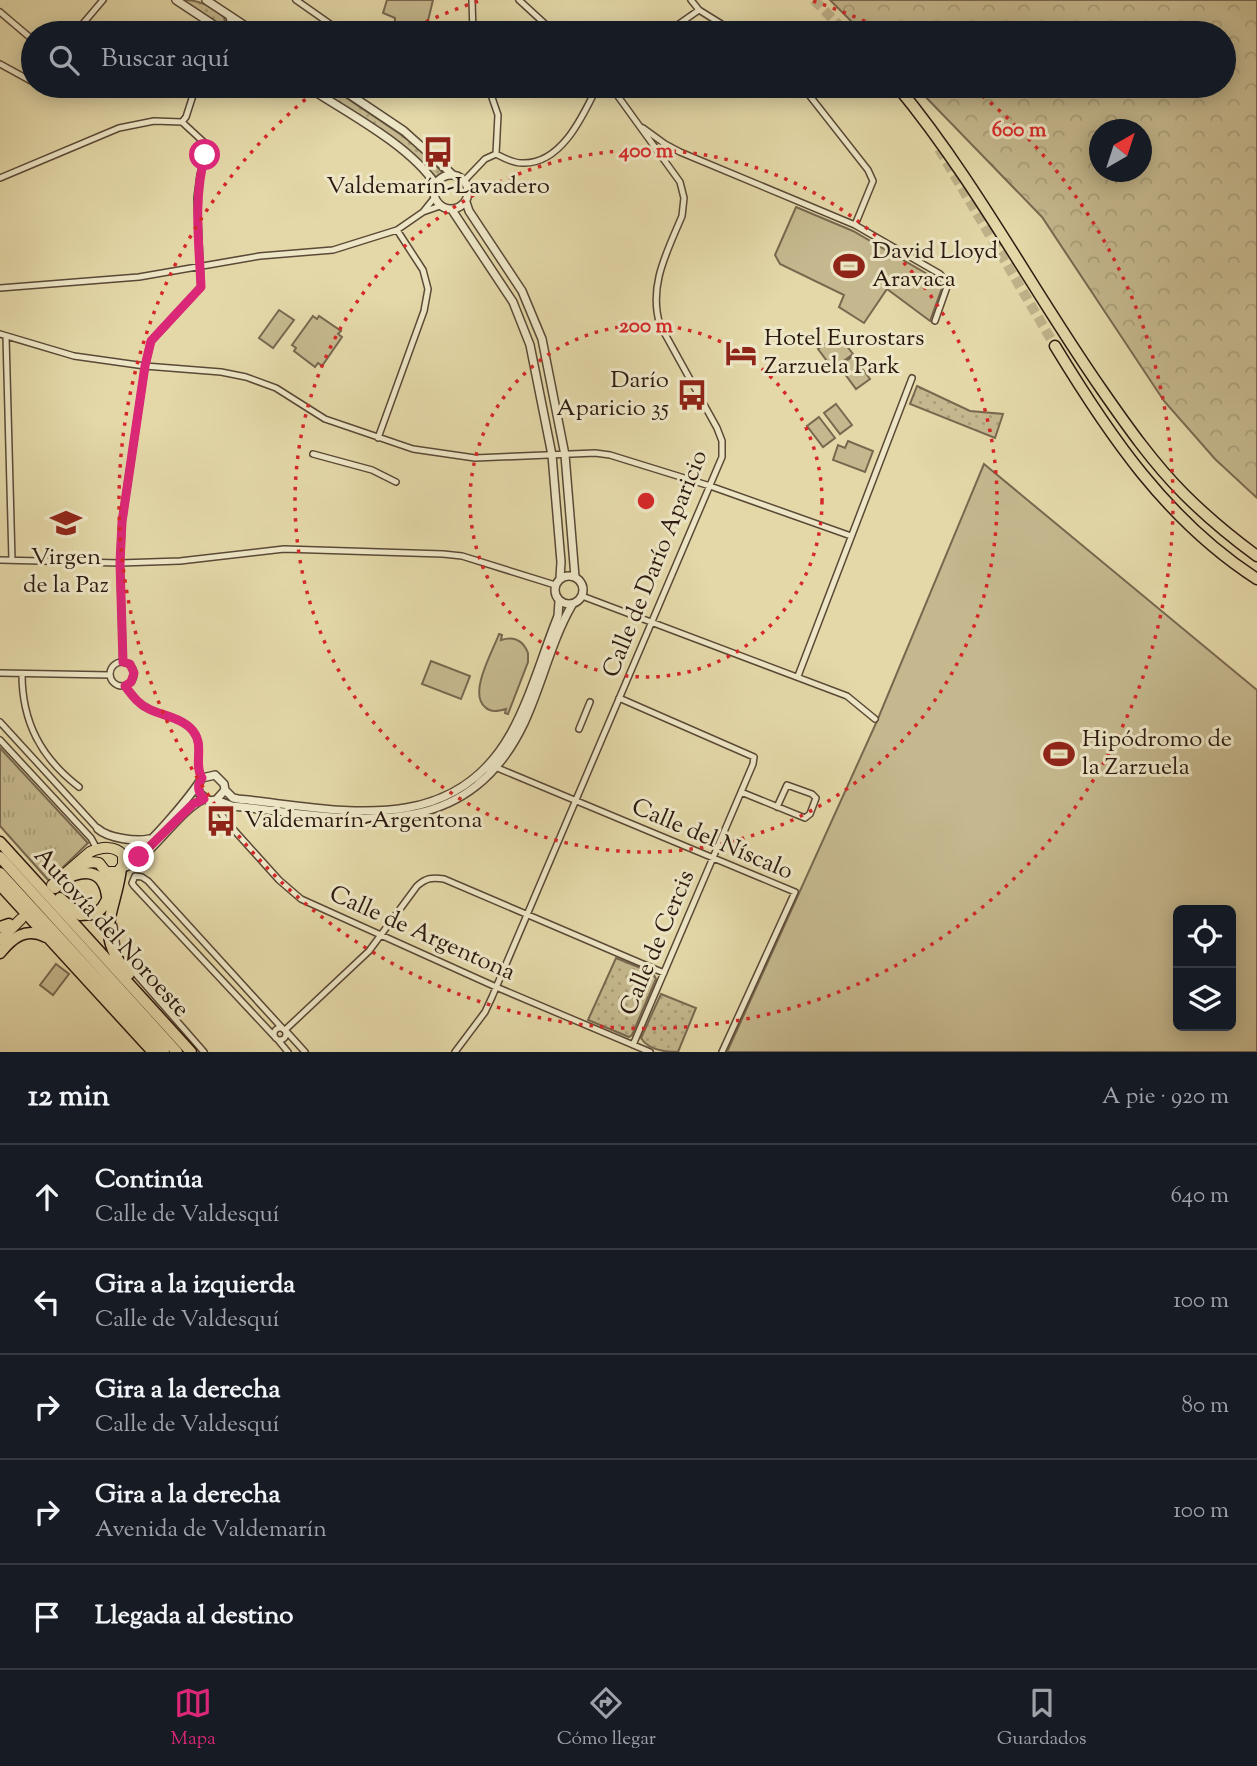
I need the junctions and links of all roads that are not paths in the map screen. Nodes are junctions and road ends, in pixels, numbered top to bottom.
1 (103, 0) edge
2 (176, 0) edge
3 (206, 0) edge
4 (296, 0) edge
5 (472, 0) edge
6 (519, 0) edge
7 (691, 0) edge
8 (699, 10) junction
9 (0, 12) edge
10 (229, 16) junction
11 (85, 21) edge
12 (210, 21) edge
13 (229, 21) edge
14 (237, 21) edge
15 (326, 21) edge
16 (473, 21) edge
17 (542, 21) edge
18 (683, 21) edge
19 (717, 21) edge
20 (21, 30) edge
21 (0, 64) edge
22 (21, 75) edge
23 (192, 98) edge
24 (324, 98) edge
25 (355, 98) edge
26 (492, 98) edge
27 (590, 98) edge
28 (621, 98) edge
29 (811, 98) edge
30 (906, 98) edge
31 (182, 122) junction
32 (641, 126) junction
33 (665, 144) junction
34 (672, 148) junction
35 (657, 151) junction
36 (496, 154) junction
37 (662, 159) junction
38 (453, 175) junction
39 (0, 178) edge
40 (464, 181) junction
41 (436, 185) junction
42 (435, 197) junction
43 (466, 202) junction
44 (440, 206) junction
45 (452, 210) junction
46 (423, 212) junction
47 (855, 225) junction
48 (397, 230) junction
49 (200, 267) junction
50 (0, 288) edge
51 (935, 321) dead end
52 (3, 335) edge
53 (1055, 346) tunnel mouth
54 (145, 366) junction
55 (912, 378) dead end
56 (4, 388) edge
57 (378, 438) junction
58 (313, 454) dead end
59 (552, 455) junction
60 (565, 455) junction
61 (1159, 467) junction
62 (396, 482) dead end
63 (710, 486) junction
64 (851, 536) junction
65 (1257, 547) edge
66 (1257, 556) edge
67 (0, 560) edge
68 (12, 560) junction
69 (120, 563) junction
70 (575, 577) junction
71 (1257, 579) edge
72 (558, 581) junction
73 (582, 596) junction
74 (559, 601) junction
75 (572, 605) junction
76 (652, 622) junction
77 (123, 662) junction
78 (0, 673) edge
79 (22, 674) junction
80 (110, 675) junction
81 (798, 676) junction
82 (125, 686) junction
83 (619, 698) junction
84 (590, 702) dead end
85 (875, 719) dead end
86 (0, 722) edge
87 (579, 729) dead end
88 (0, 740) edge
89 (495, 768) junction
90 (200, 782) junction
91 (79, 787) dead end
92 (225, 790) junction
93 (741, 792) junction
94 (204, 799) junction
95 (215, 801) junction
96 (576, 801) junction
97 (777, 807) junction
98 (98, 829) joint
99 (0, 836) edge
100 (150, 838) junction
101 (0, 842) edge
102 (101, 849) junction
103 (123, 855) junction
104 (713, 858) junction
105 (0, 860) edge
106 (99, 863) junction
107 (121, 870) junction
108 (0, 873) edge
109 (0, 885) edge
110 (56, 885) junction
111 (5, 894) edge
112 (107, 899) junction
113 (527, 915) junction
114 (4, 926) edge
115 (0, 933) edge
116 (381, 936) junction
117 (49, 939) junction
118 (0, 940) edge
119 (0, 953) edge
120 (664, 973) junction
121 (496, 987) junction
122 (285, 1030) junction
123 (276, 1038) junction
124 (633, 1045) junction
125 (151, 1051) edge
126 (164, 1052) edge
127 (177, 1052) edge
128 (191, 1052) edge
129 (198, 1052) edge
130 (204, 1052) edge
131 (288, 1052) edge
132 (305, 1052) edge
133 (455, 1052) edge
134 (650, 1052) edge
135 (722, 1052) edge

1 - 11 street
2 - 12 street
3 - 10 street
4 - 15 street
5 - 16 street
6 - 17 street
7 - 8 street
8 - 18 street
8 - 19 street
9 - 20 street
10 - 13 street
10 - 14 street
21 - 22 street
23 - 31 street
24 - 41 street
25 - 38 street
26 - 36 street
27 - 36 street
28 - 32 street, Calle de Darío Aparicio
29 - 47 street
30 - 61 highway
31 - 39 street
31 - 49 street
32 - 33 street
32 - 35 street, Calle de Darío Aparicio
33 - 34 street
33 - 35 street
34 - 37 street
34 - 47 street
35 - 37 street, Calle de Darío Aparicio
36 - 40 street
37 - 63 street, Calle de Darío Aparicio
38 - 40 street
38 - 41 street
40 - 43 street
41 - 42 street
42 - 44 street
42 - 46 street
43 - 45 street
43 - 60 street
44 - 45 street
44 - 46 street
45 - 59 street
46 - 48 street
47 - 51 street
48 - 49 street
48 - 57 street
49 - 50 street
49 - 54 street
52 - 54 street
52 - 56 street
53 - 71 highway
54 - 57 street
54 - 69 street
55 - 64 street
56 - 68 street
57 - 59 street
58 - 62 street
59 - 60 street
59 - 72 street
60 - 63 street
60 - 70 street
61 - 65 highway
61 - 66 highway
63 - 64 street
63 - 76 street, Calle de Darío Aparicio
64 - 81 street
67 - 68 street
68 - 69 street
69 - 72 street
69 - 77 street
70 - 72 street
70 - 73 street
72 - 74 street
73 - 75 street
73 - 76 street
74 - 75 street
74 - 92 street
75 - 89 street
76 - 81 street
76 - 83 street, Calle de Darío Aparicio
77 - 80 street
77 - 82 street
78 - 79 street
79 - 80 street
79 - 91 street
80 - 82 street
81 - 85 street
82 - 90 street
83 - 93 street, Calle de Cercis
83 - 96 street, Calle de Darío Aparicio
84 - 87 street
86 - 98 street
88 - 102 street
89 - 95 street
89 - 96 street, Calle del Níscalo
90 - 92 street
90 - 94 street
90 - 100 street
92 - 95 street
93 - 97 street
93 - 104 street, Calle de Cercis
94 - 95 street
94 - 107 street
95 - 116 street, Calle de Argentona
96 - 104 street, Calle del Níscalo
96 - 113 street, Calle de Darío Aparicio
97 - 97 street
98 - 100 street
99 - 112 highway
100 - 103 street
101 - 128 highway, Autovía del Noroeste
102 - 103 highway
102 - 106 highway
102 - 110 highway
103 - 107 highway
104 - 120 street, Calle de Cercis
104 - 135 street, Calle del Níscalo
105 - 127 highway
106 - 107 highway
106 - 110 highway
107 - 112 highway
107 - 129 highway
107 - 130 street
108 - 126 highway, Autovía del Noroeste
109 - 111 highway
110 - 112 highway
111 - 117 highway
113 - 116 street
113 - 120 street
113 - 121 street, Calle de Darío Aparicio
114 - 115 highway
114 - 118 highway
116 - 121 street, Calle de Argentona
116 - 122 street
117 - 119 highway
117 - 125 highway
120 - 124 street, Calle de Cercis
121 - 124 street, Calle de Argentona
121 - 133 street, Calle de Darío Aparicio
122 - 123 street
122 - 123 street
122 - 123 street
122 - 132 street
123 - 131 street
124 - 134 street, Calle de Argentona

